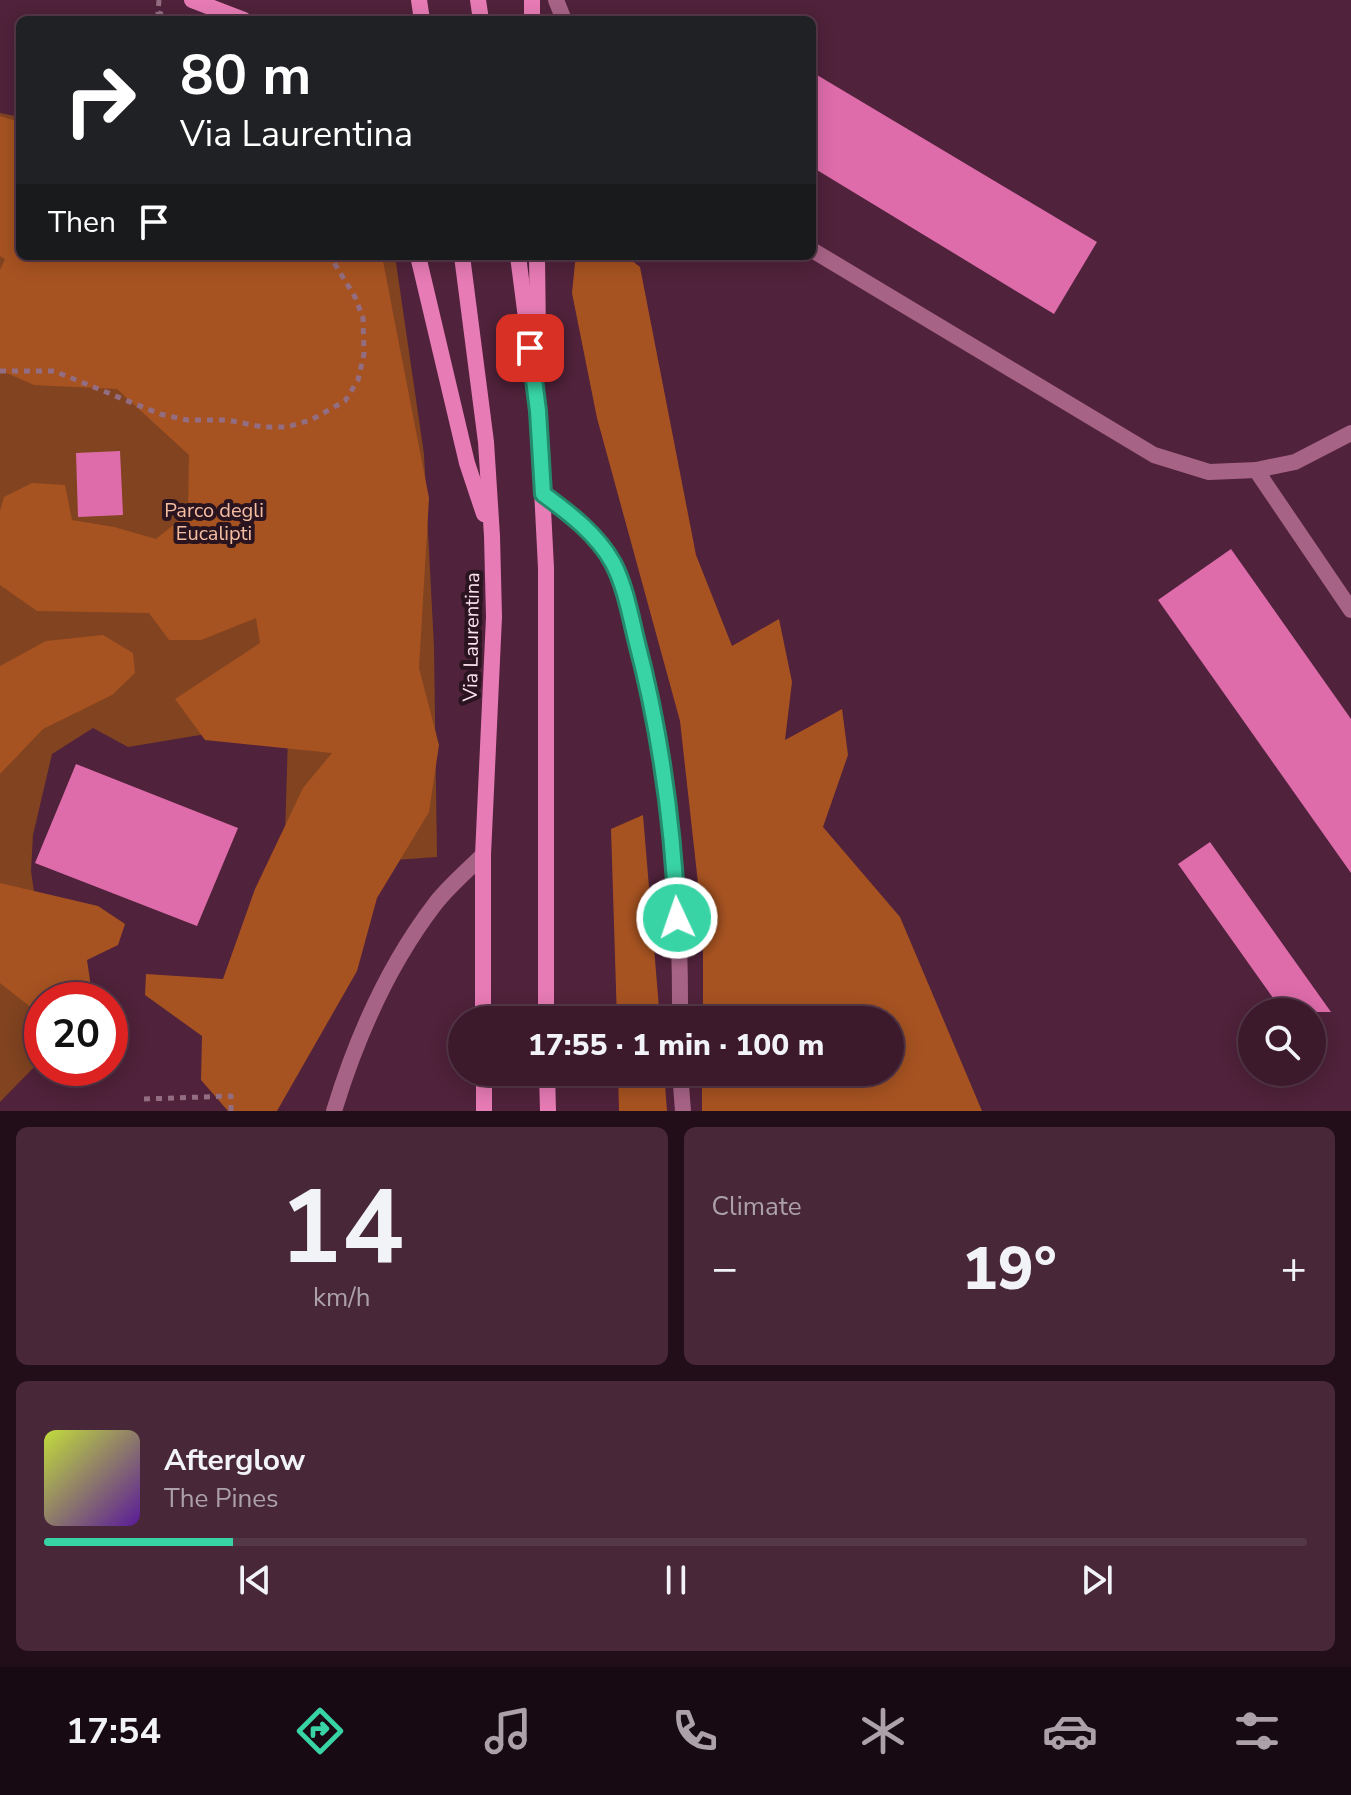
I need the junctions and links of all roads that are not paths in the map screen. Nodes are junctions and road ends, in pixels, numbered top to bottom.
1 (192, 0) edge
2 (234, 16) edge
3 (816, 252) edge
4 (419, 260) edge
5 (463, 260) edge
6 (519, 260) edge
7 (537, 260) edge
8 (538, 411) junction
9 (1351, 433) edge
10 (1256, 470) junction
11 (543, 494) junction
12 (492, 536) junction
13 (1351, 610) edge
14 (483, 855) junction
15 (483, 1006) edge
16 (546, 1006) edge
17 (679, 1006) edge
18 (484, 1086) edge
19 (547, 1086) edge
20 (681, 1086) edge
21 (334, 1111) edge
22 (484, 1111) edge
23 (548, 1111) edge
24 (683, 1111) edge

1 - 2 main road
3 - 10 lane
4 - 12 main road
5 - 12 main road, Via Laurentina
6 - 8 main road
7 - 8 main road
8 - 11 main road
9 - 10 lane
10 - 13 lane
11 - 16 main road
11 - 17 lane
12 - 14 main road, Via Laurentina
14 - 15 main road, Via Laurentina
14 - 21 lane
18 - 22 main road
19 - 23 main road
20 - 24 lane

